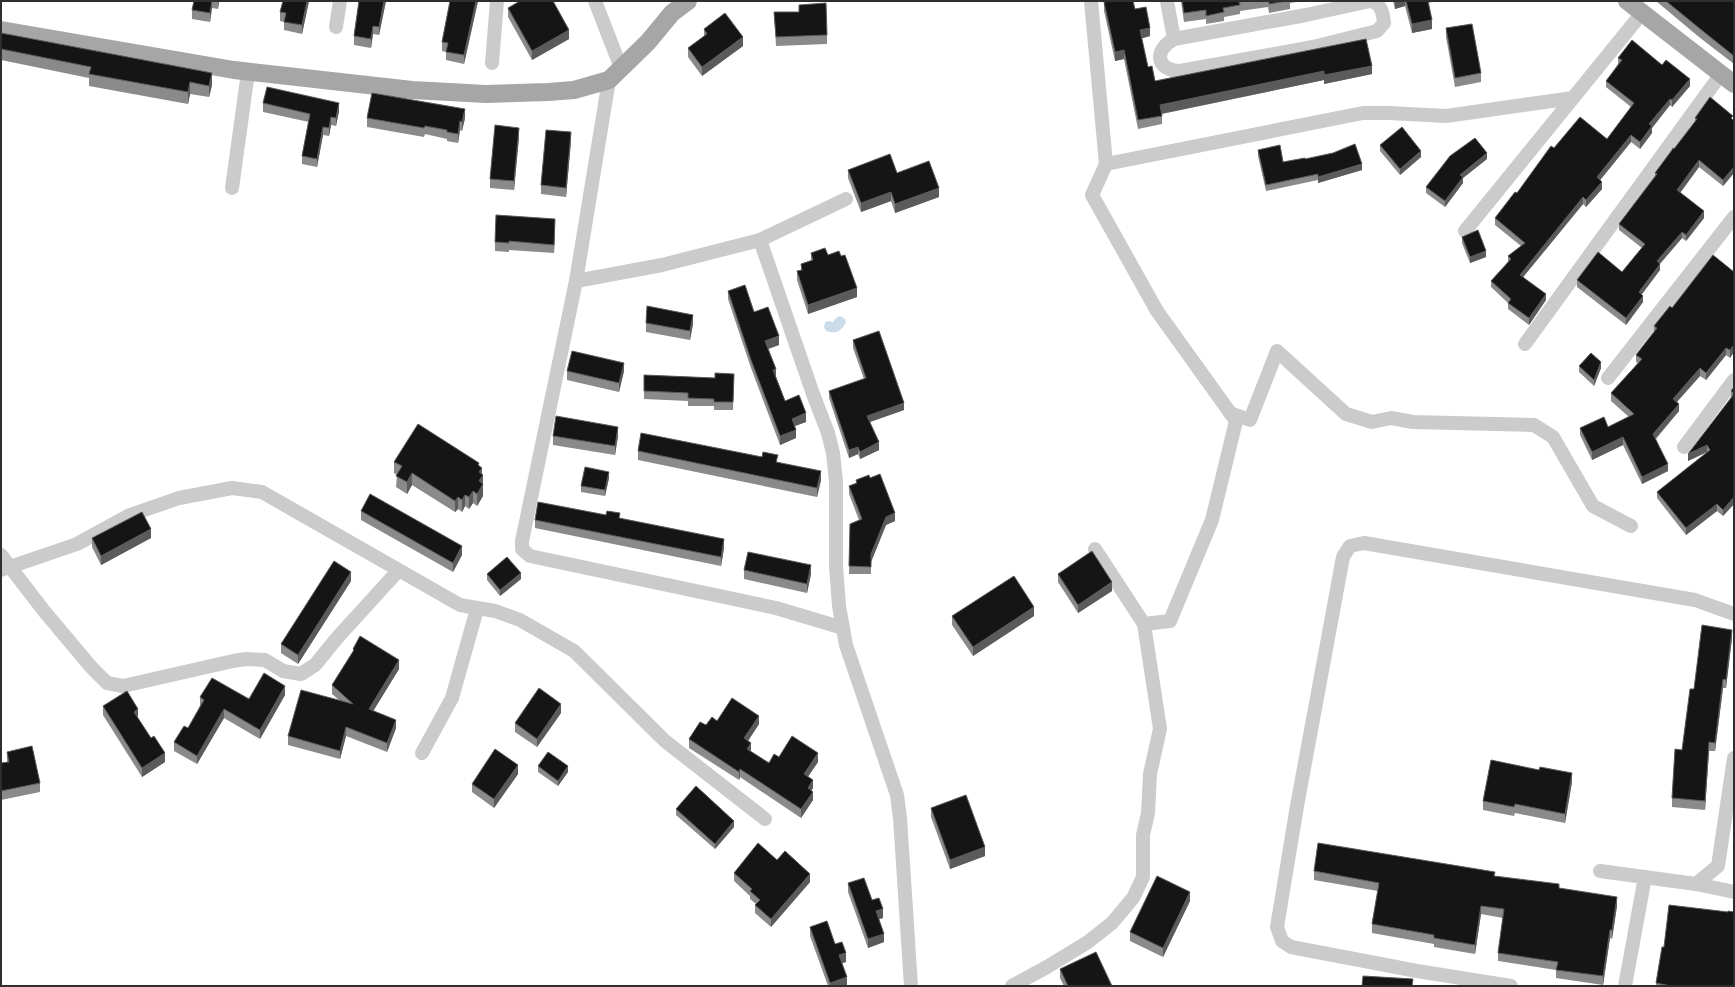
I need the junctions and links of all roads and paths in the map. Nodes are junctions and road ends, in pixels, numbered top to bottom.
1 (340, 1) edge
2 (497, 1) edge
3 (594, 1) edge
4 (688, 1) edge
5 (1091, 1) edge
6 (1167, 1) edge
7 (1371, 1) edge
8 (1627, 1) edge
9 (1642, 13) junction
10 (336, 27) dead end
11 (1, 30) edge
12 (1174, 39) junction
13 (492, 63) dead end
14 (248, 72) junction
15 (615, 74) junction
16 (1728, 79) edge
17 (1573, 98) junction
18 (1106, 164) junction
19 (232, 188) dead end
20 (846, 199) dead end
21 (1734, 217) edge
22 (1466, 231) dead end
23 (760, 240) junction
24 (576, 281) junction
25 (1525, 344) dead end
26 (1608, 378) dead end
27 (1734, 380) edge
28 (1230, 413) junction
29 (1684, 447) dead end
30 (1631, 526) dead end
31 (1095, 549) dead end
32 (1, 555) edge
33 (6, 568) edge
34 (398, 571) junction
35 (477, 609) junction
36 (1734, 614) edge
37 (1144, 624) junction
38 (843, 628) junction
39 (422, 753) dead end
40 (1734, 758) edge
41 (765, 819) dead end
42 (1600, 871) dead end
43 (1645, 877) junction
44 (1696, 884) junction
45 (1734, 892) edge
46 (911, 986) edge
47 (1012, 986) edge
48 (1511, 986) edge
49 (1625, 986) edge

1 - 10 street
2 - 13 street
3 - 15 street
4 - 15 main road
5 - 18 street
6 - 12 street
7 - 12 street
7 - 12 street
8 - 9 main road
9 - 16 main road
9 - 17 street
11 - 14 main road
14 - 15 main road
14 - 19 street
15 - 24 street
16 - 25 street
17 - 18 street
17 - 22 street
18 - 28 street
20 - 23 street
21 - 26 street
23 - 24 street
23 - 38 street
24 - 38 street
27 - 29 street
28 - 30 street
28 - 37 street
31 - 37 street
32 - 33 street
33 - 34 street
33 - 34 street
34 - 35 street
35 - 39 street
35 - 41 street
36 - 48 street
37 - 47 street
38 - 46 street
40 - 44 street
42 - 43 street
43 - 44 street
43 - 49 street
44 - 45 street

